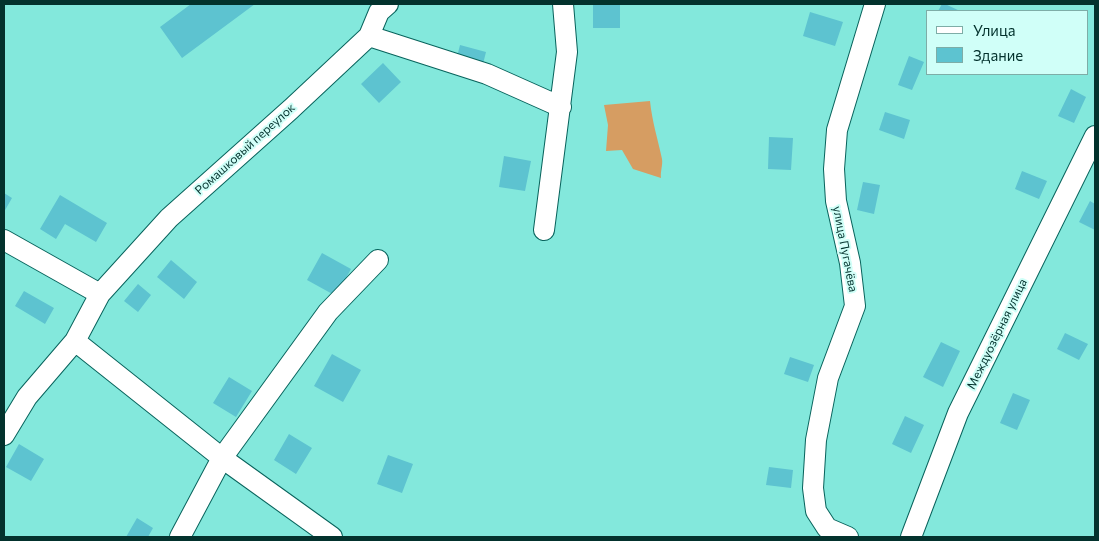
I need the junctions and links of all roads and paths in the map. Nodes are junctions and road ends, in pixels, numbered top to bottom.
1 (563, 4) edge
2 (876, 4) edge
3 (381, 6) edge
4 (369, 36) junction
5 (561, 107) junction
6 (1095, 136) edge
7 (544, 230) dead end
8 (4, 240) edge
9 (378, 260) dead end
10 (100, 294) junction
11 (75, 341) junction
12 (4, 435) edge
13 (222, 458) junction
14 (180, 537) edge
15 (332, 537) edge
16 (848, 537) edge
17 (911, 537) edge

1 - 5 street
2 - 16 street, улица Пугачёва
3 - 4 street, Ромашковый переулок
4 - 5 street
4 - 10 street, Ромашковый переулок
5 - 7 street
6 - 17 street, Междуозёрная улица
8 - 10 street
9 - 13 street
10 - 11 street, Ромашковый переулок
11 - 12 street, Ромашковый переулок
11 - 13 street
13 - 14 street
13 - 15 street

